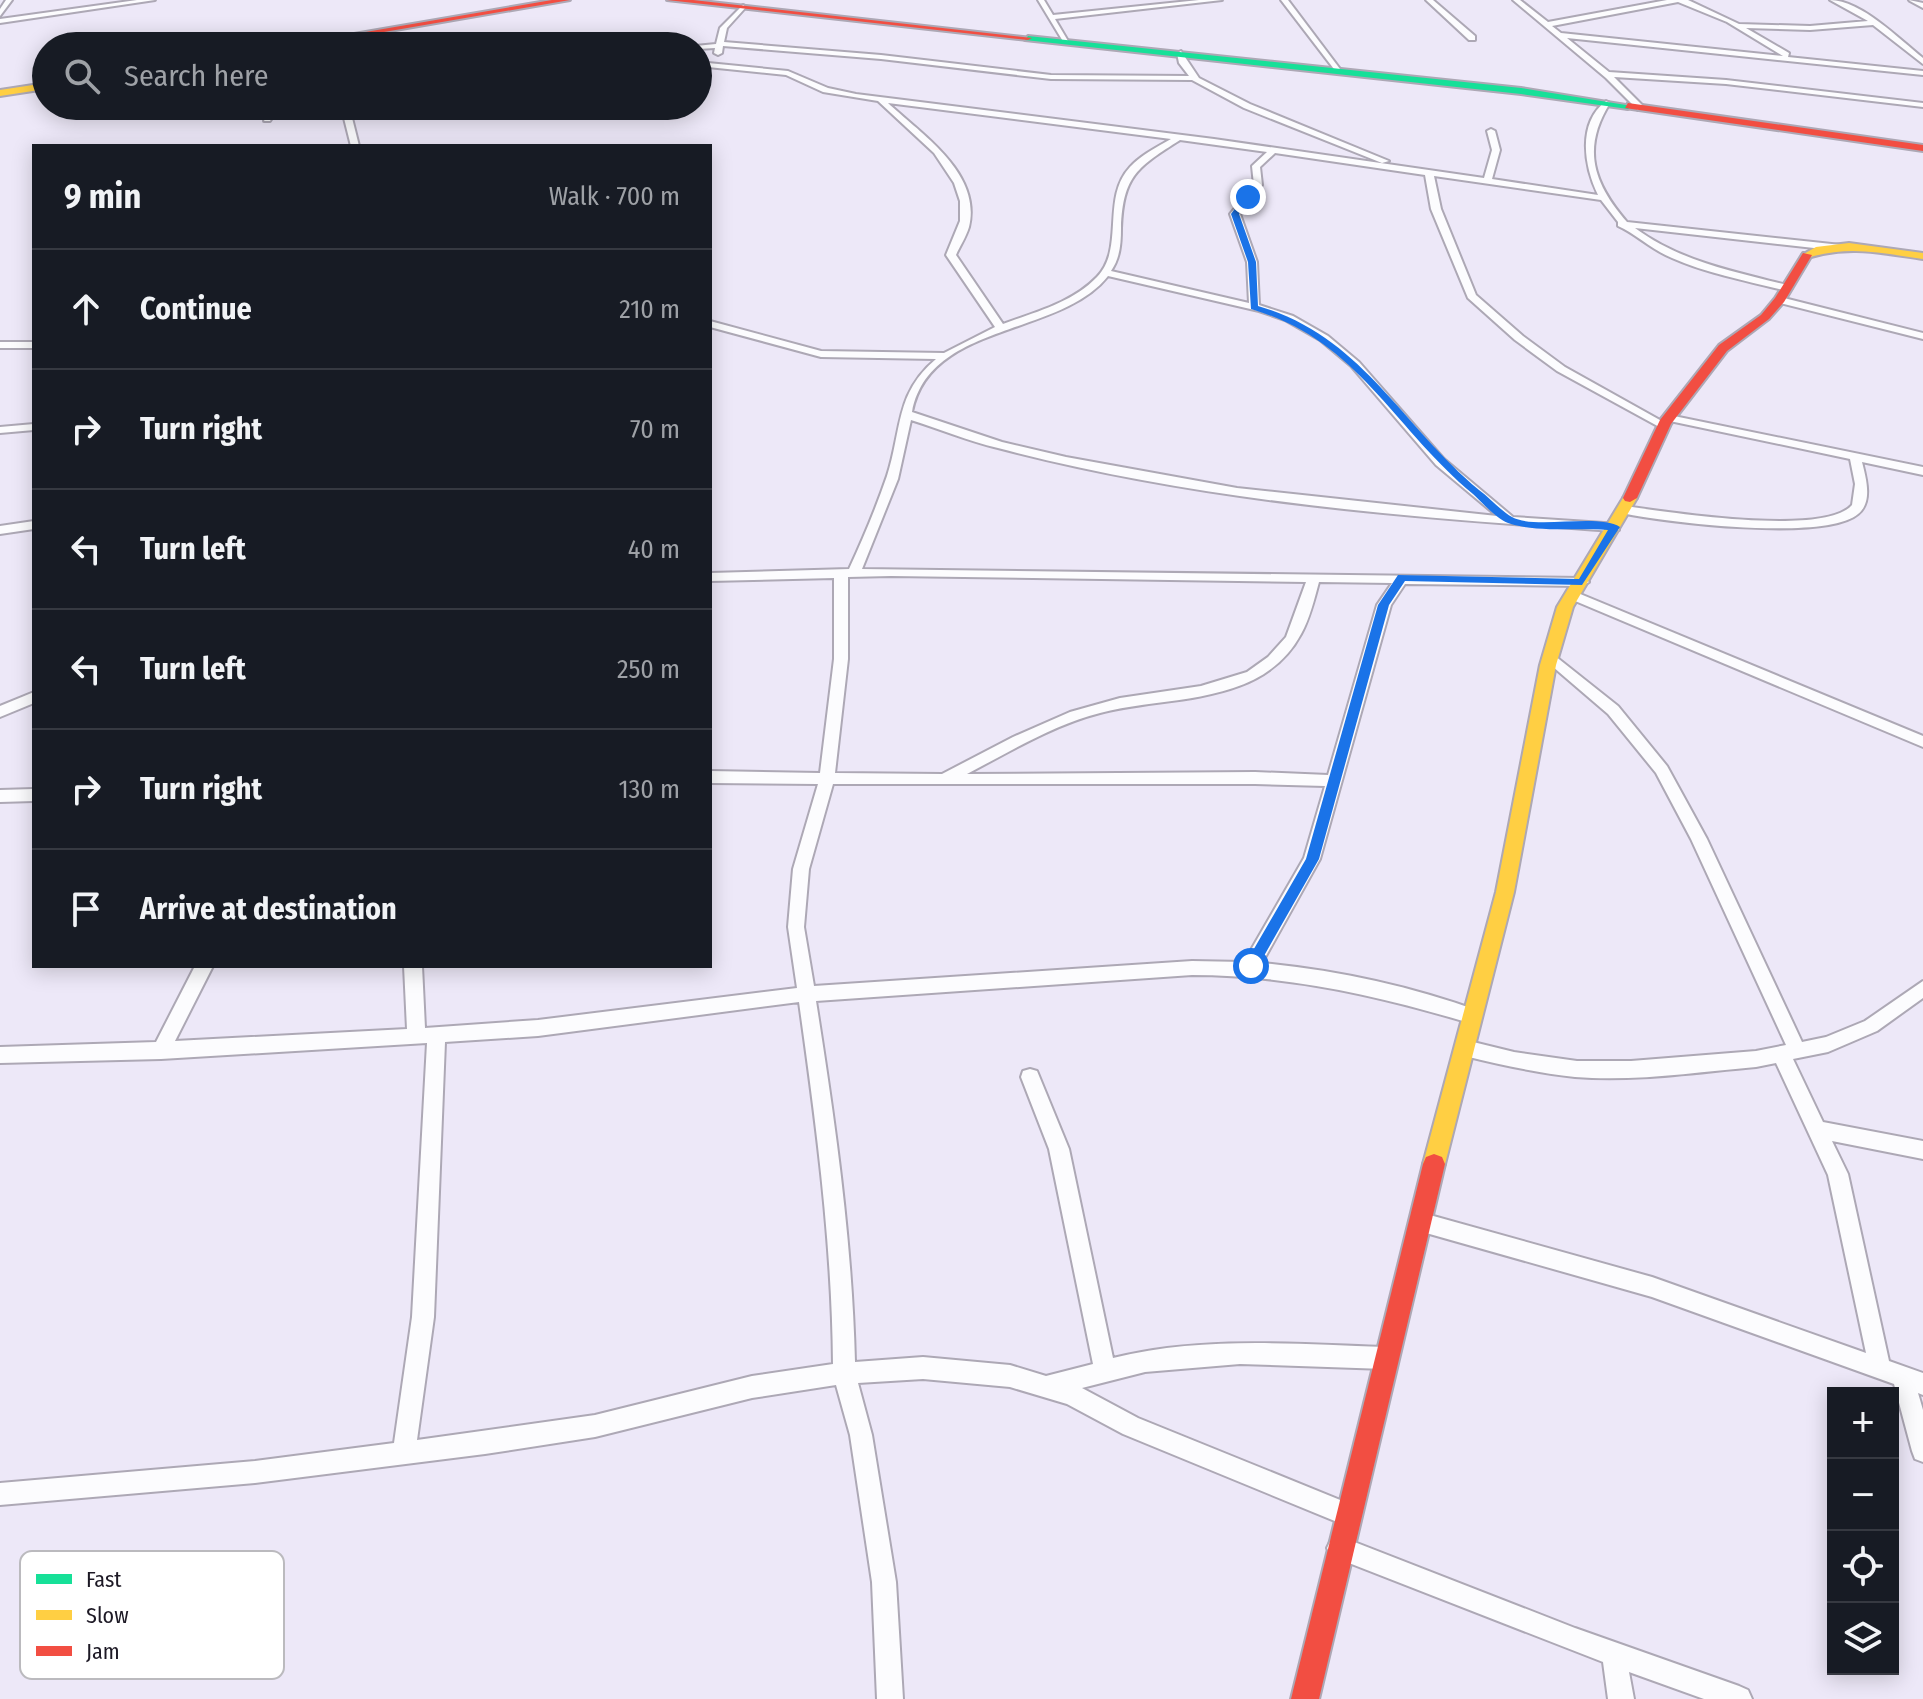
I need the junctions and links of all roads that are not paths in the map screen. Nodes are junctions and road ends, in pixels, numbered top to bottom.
1 (9, 0) edge
2 (152, 0) edge
3 (566, 0) edge
4 (671, 0) edge
5 (1041, 0) edge
6 (1219, 0) edge
7 (1284, 0) edge
8 (1429, 0) edge
9 (1516, 0) edge
10 (1629, 0) edge
11 (1680, 0) edge
12 (1833, 0) edge
13 (1912, 0) edge
14 (542, 2) edge
15 (1923, 6) edge
16 (743, 7) junction
17 (1641, 7) junction
18 (0, 14) edge
19 (1051, 17) junction
20 (0, 21) edge
21 (1875, 23) junction
22 (1545, 25) junction
23 (1738, 26) junction
24 (381, 32) edge
25 (1557, 35) junction
26 (1472, 38) dead end
27 (1064, 41) junction
28 (1899, 43) junction
29 (1911, 43) dead end
30 (720, 45) junction
31 (712, 46) edge
32 (1181, 53) junction
33 (1791, 58) junction
34 (1923, 62) edge
35 (714, 65) joint
36 (1340, 71) junction
37 (1923, 73) edge
38 (1607, 74) junction
39 (1191, 78) junction
40 (32, 88) edge
41 (0, 93) edge
42 (880, 99) junction
43 (1606, 103) junction
44 (1923, 105) edge
45 (1641, 108) junction
46 (348, 120) edge
47 (1491, 131) dead end
48 (1178, 138) junction
49 (354, 144) edge
50 (1923, 148) edge
51 (1272, 152) junction
52 (1409, 170) junction
53 (1429, 173) junction
54 (1487, 182) junction
55 (1603, 198) junction
56 (1621, 224) junction
57 (1841, 248) junction
58 (1923, 256) edge
59 (1106, 273) junction
60 (1783, 294) junction
61 (1254, 307) junction
62 (712, 325) edge
63 (1000, 327) junction
64 (729, 330) junction
65 (712, 335) edge
66 (1923, 336) edge
67 (0, 345) edge
68 (32, 345) edge
69 (947, 356) junction
70 (906, 414) junction
71 (1666, 422) junction
72 (32, 427) edge
73 (0, 430) edge
74 (1855, 457) junction
75 (1923, 471) edge
76 (1625, 510) junction
77 (1512, 522) junction
78 (32, 525) edge
79 (1615, 527) junction
80 (0, 530) edge
81 (848, 573) junction
82 (712, 577) edge
83 (1314, 577) junction
84 (1402, 578) junction
85 (1578, 589) junction
86 (1550, 657) junction
87 (32, 698) edge
88 (0, 712) edge
89 (1923, 742) edge
90 (712, 777) edge
91 (827, 779) junction
92 (944, 780) junction
93 (1336, 781) junction
94 (32, 795) edge
95 (0, 796) edge
96 (1251, 966) junction
97 (203, 968) edge
98 (413, 968) edge
99 (1923, 988) edge
100 (807, 994) junction
101 (1473, 1016) junction
102 (426, 1035) junction
103 (1465, 1048) junction
104 (161, 1051) junction
105 (1789, 1052) junction
106 (0, 1055) edge
107 (1030, 1077) dead end
108 (1819, 1130) junction
109 (1923, 1150) edge
110 (1419, 1222) junction
111 (1385, 1358) junction
112 (1880, 1369) junction
113 (1105, 1371) junction
114 (844, 1373) junction
115 (1913, 1380) edge
116 (1045, 1386) junction
117 (1923, 1451) edge
118 (404, 1454) junction
119 (0, 1494) edge
120 (1347, 1514) junction
121 (1339, 1548) junction
122 (1614, 1654) junction
123 (890, 1699) edge
124 (1305, 1699) edge
125 (1621, 1699) edge
126 (1739, 1699) edge

1 - 18 street
2 - 20 street
3 - 14 main road
4 - 16 main road
5 - 19 street
6 - 19 street
7 - 36 street
8 - 26 street
9 - 22 street
10 - 17 street
11 - 17 street
11 - 23 street
12 - 21 street
13 - 15 street
14 - 24 main road
16 - 27 main road
16 - 30 street
17 - 22 street
19 - 27 street
21 - 23 street
21 - 28 street
22 - 25 street
23 - 33 street
25 - 33 street
25 - 38 street
27 - 32 main road
28 - 29 street
28 - 34 street
30 - 31 street
30 - 35 street
30 - 39 street
32 - 36 main road
32 - 39 street
33 - 37 street
35 - 42 street
36 - 43 main road
38 - 44 street
38 - 45 street
39 - 52 street
40 - 41 main road
42 - 48 street
42 - 63 street
43 - 45 main road
43 - 55 street
45 - 50 main road
46 - 49 street
47 - 54 street
48 - 51 street
48 - 59 street
51 - 52 street
51 - 61 street
52 - 53 street
53 - 54 street
53 - 71 street
54 - 55 street
55 - 56 street
56 - 57 street
56 - 60 street
57 - 58 main road
57 - 60 main road
59 - 61 street
59 - 63 street
60 - 66 street
60 - 71 main road
61 - 77 street
62 - 64 street
63 - 69 street
64 - 65 street
64 - 69 street
67 - 68 street
69 - 70 street
70 - 77 street
70 - 81 street
71 - 74 street
71 - 76 main road
72 - 73 street
74 - 75 street
74 - 76 street
76 - 79 main road
77 - 79 street
78 - 80 street
79 - 85 main road
81 - 82 street
81 - 83 street
81 - 91 street
83 - 84 street
83 - 92 street
84 - 85 street
84 - 93 street
85 - 86 main road
85 - 89 street
86 - 101 main road
86 - 105 street
87 - 88 street
90 - 91 street
91 - 92 street
91 - 100 street
92 - 93 street
93 - 96 street
94 - 95 street
96 - 100 street
96 - 101 street
97 - 104 street
98 - 102 street
99 - 105 street
100 - 102 street
100 - 114 street
101 - 103 main road
102 - 104 street
102 - 118 street
103 - 105 street
103 - 110 main road
104 - 106 street
105 - 108 street
107 - 113 street
108 - 109 street
108 - 112 street
110 - 111 main road
110 - 112 street
111 - 113 street
111 - 120 main road
112 - 115 street
113 - 116 street
114 - 116 street
114 - 118 street
114 - 123 street
115 - 117 street
116 - 120 street
118 - 119 street
120 - 121 main road
121 - 122 street
121 - 124 main road
122 - 125 street
122 - 126 street

